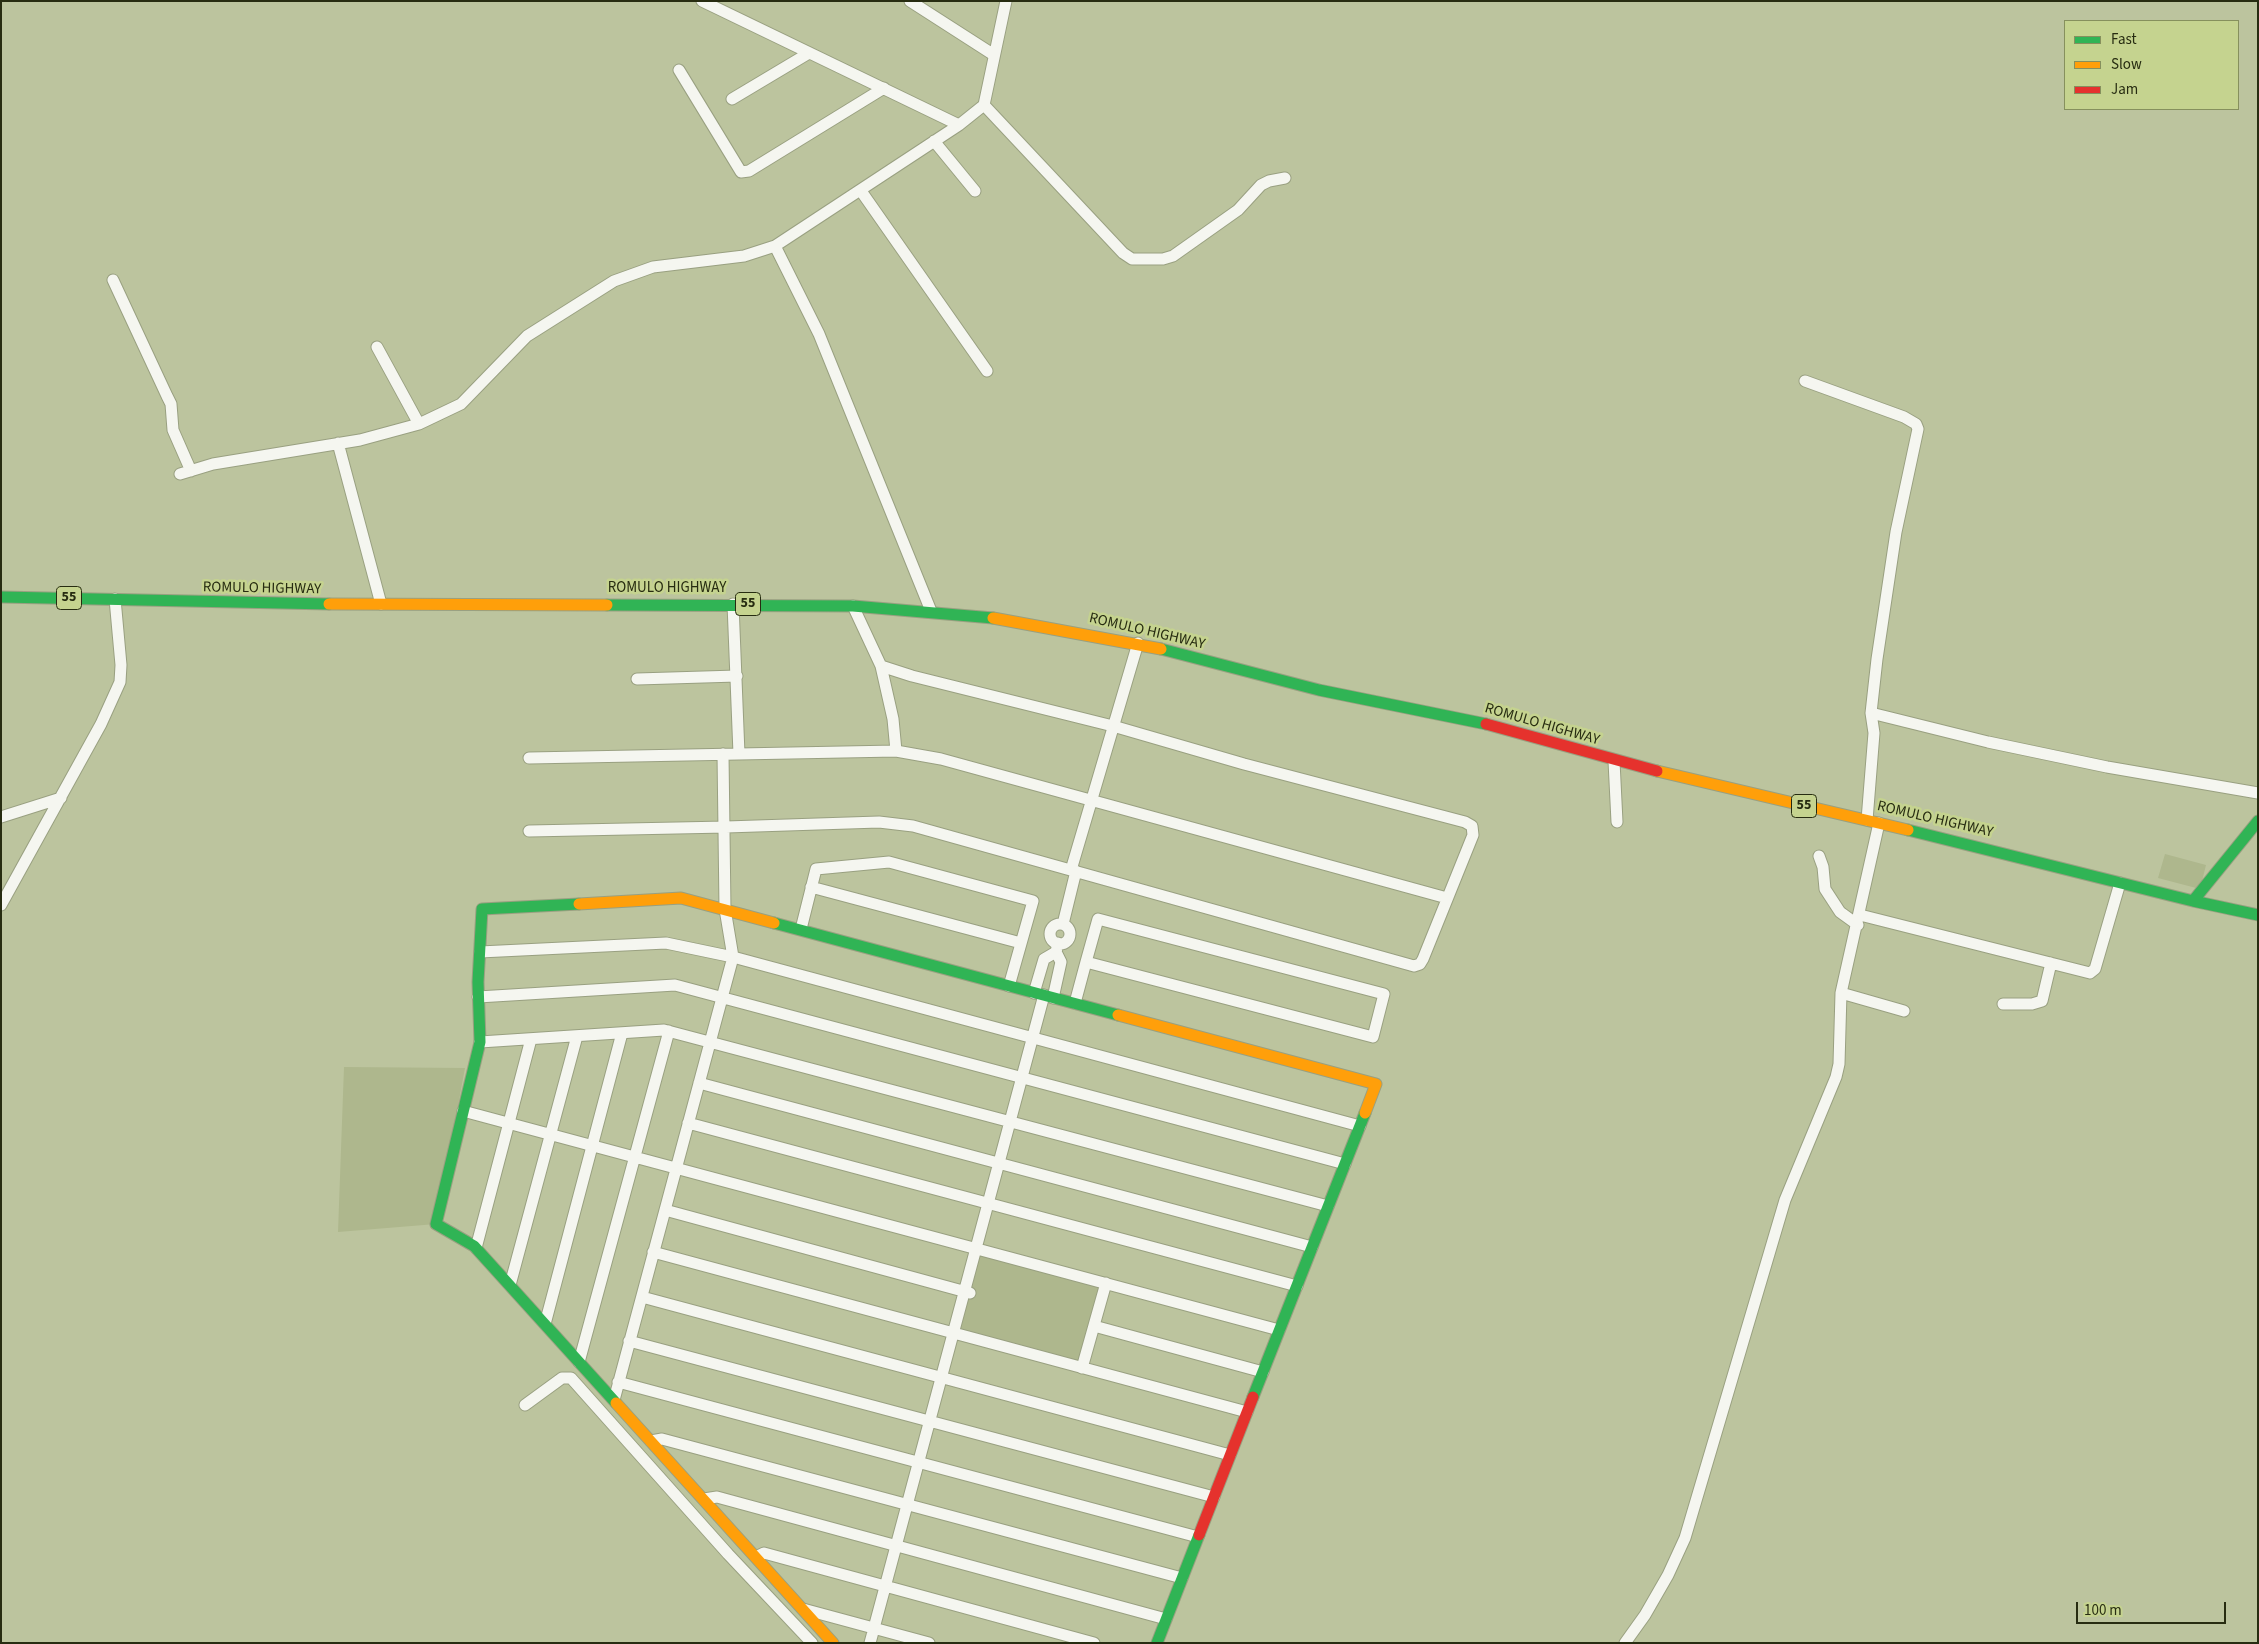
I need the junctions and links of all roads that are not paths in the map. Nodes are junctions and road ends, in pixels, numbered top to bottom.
1 (702, 1) edge
2 (910, 1) edge
3 (1006, 1) edge
4 (809, 53) junction
5 (994, 55) junction
6 (679, 70) dead end
7 (884, 88) junction
8 (732, 99) dead end
9 (984, 105) junction
10 (959, 125) junction
11 (934, 141) junction
12 (1285, 178) dead end
13 (861, 191) junction
14 (975, 191) dead end
15 (775, 246) junction
16 (113, 280) dead end
17 (377, 348) dead end
18 (987, 370) dead end
19 (1806, 381) dead end
20 (419, 424) junction
21 (338, 443) junction
22 (1, 597) edge
23 (116, 599) junction
24 (382, 604) junction
25 (733, 604) junction
26 (853, 606) junction
27 (931, 611) junction
28 (1138, 643) junction
29 (882, 666) junction
30 (737, 676) junction
31 (637, 679) dead end
32 (1871, 713) junction
33 (1113, 726) junction
34 (896, 751) junction
35 (723, 754) junction
36 (739, 754) junction
37 (529, 758) dead end
38 (1614, 761) junction
39 (2258, 793) edge
40 (61, 798) junction
41 (1092, 800) junction
42 (1, 817) edge
43 (1867, 820) junction
44 (2258, 821) edge
45 (1617, 822) dead end
46 (1879, 823) junction
47 (726, 828) junction
48 (529, 831) dead end
49 (1819, 856) dead end
50 (1074, 871) junction
51 (2120, 883) junction
52 (812, 887) junction
53 (1447, 898) junction
54 (2193, 901) junction
55 (1, 905) edge
56 (725, 909) junction
57 (2258, 914) edge
58 (1859, 920) junction
59 (801, 929) junction
60 (1021, 943) junction
61 (1057, 948) junction
62 (480, 952) junction
63 (733, 957) junction
64 (1086, 962) junction
65 (2052, 963) junction
66 (1009, 986) junction
67 (1841, 993) junction
68 (1044, 995) junction
69 (478, 997) junction
70 (722, 997) junction
71 (1075, 1003) junction
72 (2003, 1004) dead end
73 (1904, 1011) dead end
74 (669, 1031) junction
75 (622, 1033) junction
76 (577, 1036) junction
77 (1032, 1038) junction
78 (531, 1039) junction
79 (710, 1041) junction
80 (480, 1042) junction
81 (1022, 1078) junction
82 (699, 1083) junction
83 (463, 1111) junction
84 (1010, 1121) junction
85 (509, 1123) junction
86 (688, 1123) junction
87 (1360, 1126) junction
88 (550, 1134) junction
89 (592, 1145) junction
90 (635, 1156) junction
91 (999, 1163) junction
92 (1344, 1164) junction
93 (676, 1168) junction
94 (988, 1203) junction
95 (1328, 1206) junction
96 (665, 1210) junction
97 (1312, 1247) junction
98 (476, 1248) junction
99 (976, 1248) junction
100 (653, 1252) junction
101 (1106, 1283) junction
102 (510, 1285) junction
103 (1297, 1286) junction
104 (968, 1292) junction
105 (642, 1297) junction
106 (545, 1324) junction
107 (1094, 1326) junction
108 (1280, 1330) junction
109 (953, 1333) junction
110 (630, 1341) junction
111 (579, 1362) junction
112 (1082, 1368) junction
113 (1263, 1372) junction
114 (941, 1377) junction
115 (618, 1382) junction
116 (614, 1400) junction
117 (525, 1405) dead end
118 (1247, 1412) junction
119 (929, 1422) junction
120 (651, 1442) junction
121 (1230, 1455) junction
122 (918, 1462) junction
123 (1214, 1498) junction
124 (704, 1500) junction
125 (907, 1505) junction
126 (1198, 1537) junction
127 (896, 1546) junction
128 (756, 1557) junction
129 (1182, 1578) junction
130 (885, 1586) junction
131 (802, 1608) junction
132 (1166, 1619) junction
133 (874, 1628) junction
134 (812, 1643) edge
135 (834, 1643) edge
136 (870, 1643) edge
137 (930, 1643) edge
138 (1094, 1643) edge
139 (1157, 1643) edge
140 (1624, 1643) edge

1 - 4 street
2 - 5 street
3 - 5 street
4 - 7 street
4 - 8 street
5 - 9 street
6 - 7 street
7 - 10 street
9 - 10 street
9 - 12 street
10 - 11 street
11 - 13 street
11 - 14 street
13 - 15 street
13 - 18 street
15 - 20 street
15 - 27 street
16 - 21 street
17 - 20 street
19 - 32 street
20 - 21 street
21 - 24 street
22 - 23 main road, ROMULO HIGHWAY / 55
23 - 24 main road, ROMULO HIGHWAY / 55
23 - 40 street
24 - 25 main road, ROMULO HIGHWAY / 55
25 - 26 main road, ROMULO HIGHWAY / 55
25 - 30 street
26 - 27 main road, ROMULO HIGHWAY / 55
26 - 29 street
27 - 28 main road, ROMULO HIGHWAY / 55
28 - 33 street
28 - 38 main road, ROMULO HIGHWAY / 55
29 - 33 street
29 - 34 street
30 - 31 street
30 - 36 street
32 - 39 street
32 - 43 street
33 - 41 street
33 - 53 street
34 - 36 street
34 - 41 street
35 - 36 street
35 - 37 street
35 - 47 street
38 - 43 main road, ROMULO HIGHWAY / 55
38 - 45 street
40 - 42 street
40 - 55 street
41 - 50 street
41 - 53 street
43 - 46 main road, ROMULO HIGHWAY / 55
44 - 54 main road
46 - 51 main road, ROMULO HIGHWAY / 55
46 - 58 street
47 - 48 street
47 - 50 street
47 - 56 street
49 - 58 street
50 - 53 street
50 - 61 street
51 - 54 main road, ROMULO HIGHWAY / 55
51 - 65 street
52 - 59 street
52 - 60 street
52 - 60 street
54 - 57 main road, ROMULO HIGHWAY / 55
56 - 59 main road
56 - 62 main road
56 - 63 street
58 - 65 street
58 - 67 street
59 - 66 main road
60 - 66 street
61 - 68 street
61 - 68 street
62 - 63 street
62 - 69 main road
63 - 70 street
63 - 77 street
64 - 64 street
64 - 71 street
65 - 72 street
66 - 68 main road
67 - 73 street
67 - 140 street
68 - 71 main road
68 - 77 street
69 - 70 street
69 - 80 main road
70 - 79 street
70 - 81 street
71 - 87 main road
74 - 75 street
74 - 79 street
74 - 90 street
75 - 76 street
75 - 89 street
76 - 78 street
76 - 88 street
77 - 81 street
77 - 87 street
78 - 80 street
78 - 85 street
79 - 82 street
79 - 84 street
80 - 83 main road
81 - 84 street
81 - 92 street
82 - 86 street
82 - 91 street
83 - 85 street
83 - 98 main road
84 - 91 street
84 - 95 street
85 - 88 street
85 - 98 street
86 - 93 street
86 - 94 street
87 - 92 main road
88 - 89 street
88 - 102 street
89 - 90 street
89 - 106 street
90 - 93 street
90 - 111 street
91 - 94 street
91 - 97 street
92 - 95 main road
93 - 96 street
93 - 99 street
94 - 99 street
94 - 103 street
95 - 97 main road
96 - 100 street
96 - 104 street
97 - 103 main road
98 - 102 main road
99 - 101 street
99 - 104 street
100 - 105 street
100 - 109 street
101 - 107 street
101 - 108 street
102 - 106 main road
103 - 108 main road
104 - 109 street
105 - 110 street
105 - 114 street
106 - 111 main road
107 - 112 street
107 - 113 street
108 - 113 main road
109 - 112 street
109 - 114 street
110 - 115 street
110 - 119 street
111 - 116 main road
112 - 118 street
113 - 118 main road
114 - 119 street
114 - 121 street
115 - 116 street
115 - 122 street
116 - 120 main road
117 - 134 street
118 - 121 main road
119 - 122 street
119 - 123 street
120 - 124 main road
120 - 125 street
121 - 123 main road
122 - 125 street
122 - 126 street
123 - 126 main road
124 - 127 street
124 - 128 main road
125 - 127 street
125 - 129 street
126 - 129 main road
127 - 130 street
127 - 132 street
128 - 130 street
128 - 131 main road
129 - 132 main road
130 - 133 street
130 - 138 street
131 - 133 street
131 - 135 main road
132 - 139 main road
133 - 136 street
133 - 137 street

